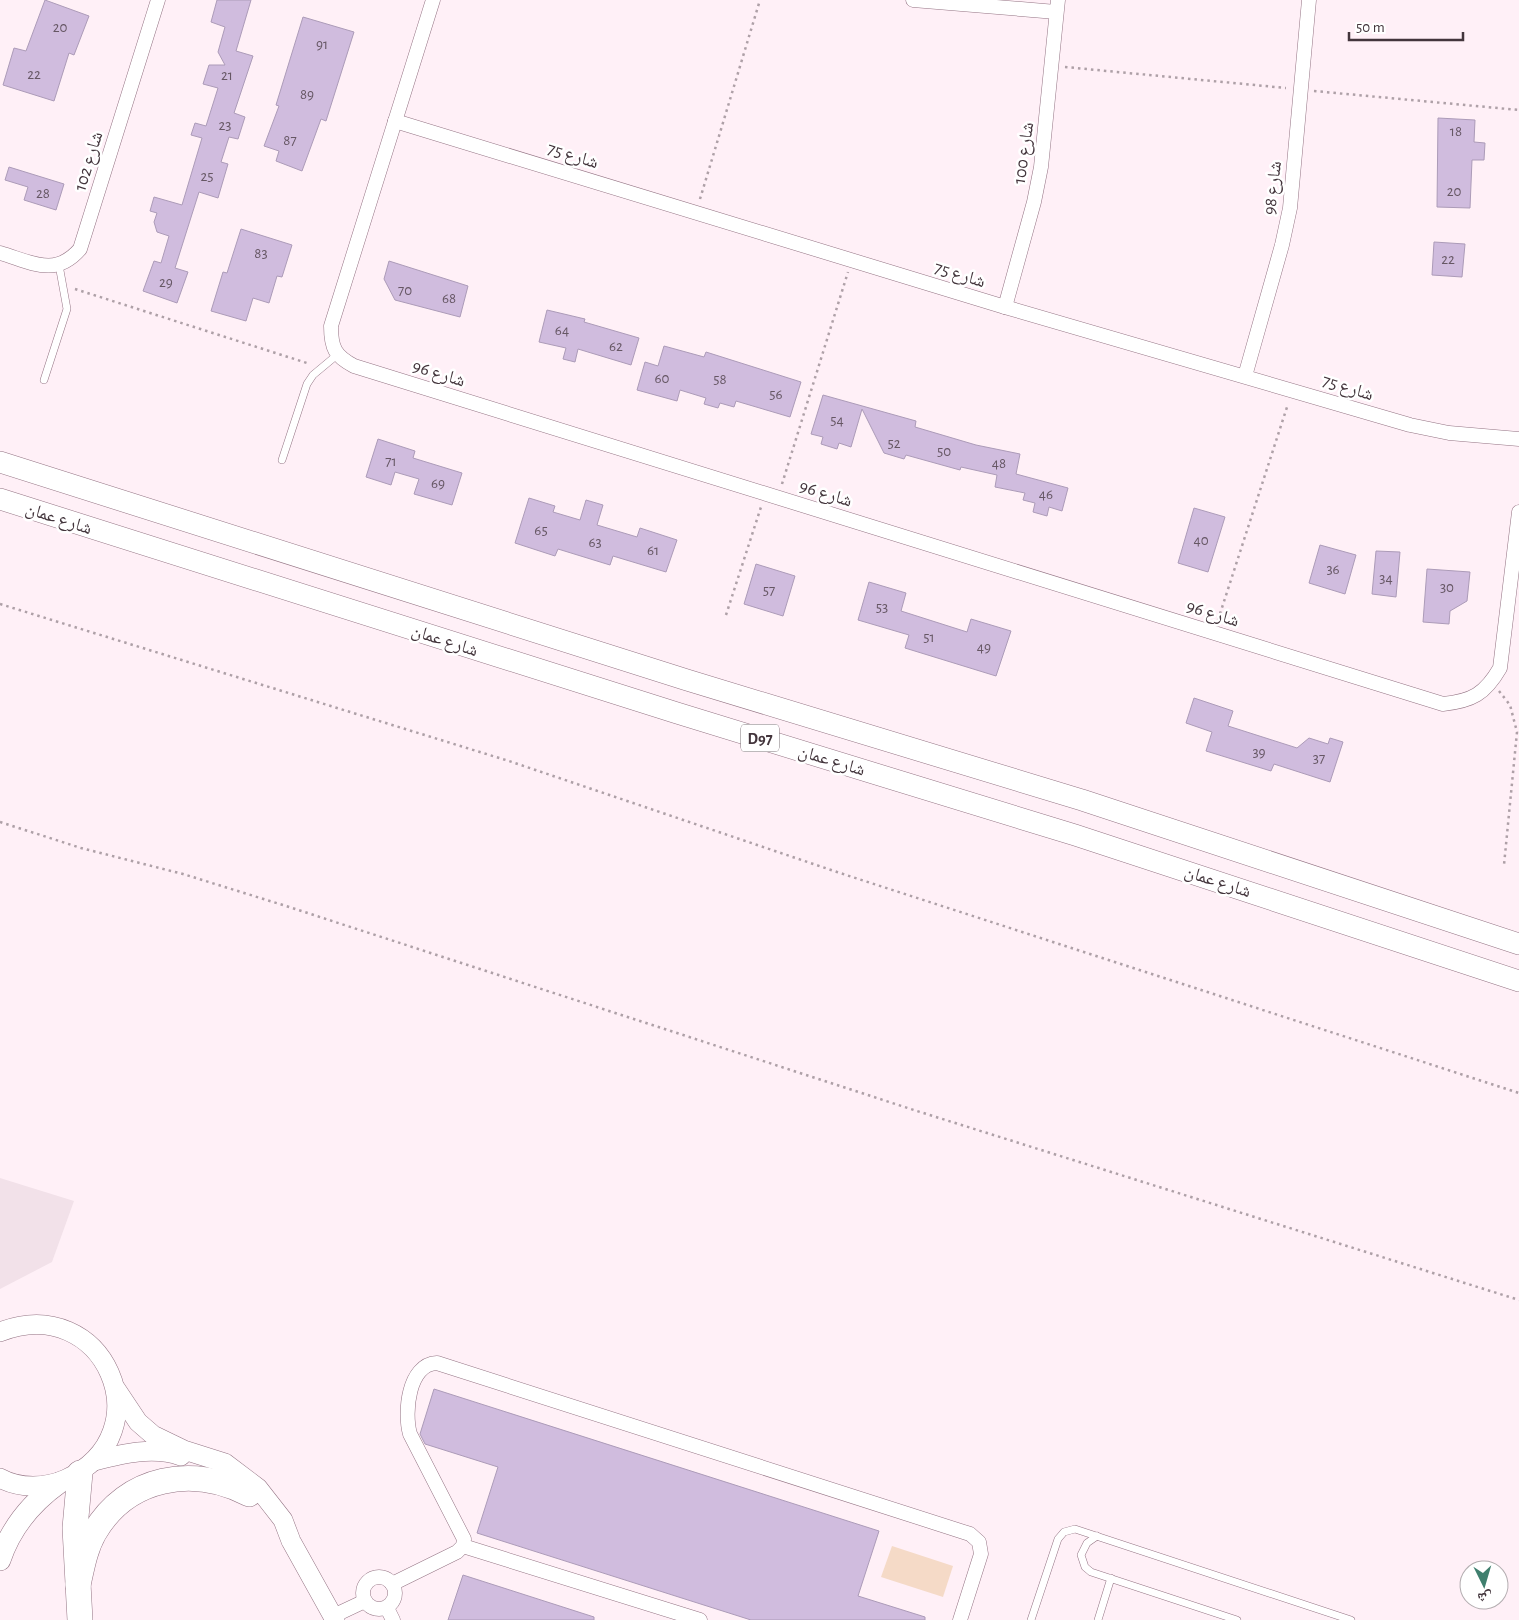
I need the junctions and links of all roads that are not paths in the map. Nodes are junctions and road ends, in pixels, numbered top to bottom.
1 (158, 0) edge
2 (433, 0) edge
3 (913, 0) edge
4 (1309, 0) edge
5 (1057, 6) edge
6 (395, 120) junction
7 (0, 253) edge
8 (59, 265) junction
9 (1004, 307) junction
10 (337, 355) junction
11 (1245, 376) junction
12 (44, 380) dead end
13 (1519, 439) edge
14 (282, 460) dead end
15 (0, 462) edge
16 (0, 499) edge
17 (1519, 512) edge
18 (1519, 944) edge
19 (1519, 981) edge
20 (0, 1332) edge
21 (116, 1390) junction
22 (78, 1472) junction
23 (0, 1478) edge
24 (249, 1494) junction
25 (1097, 1536) junction
26 (291, 1541) junction
27 (463, 1546) junction
28 (0, 1560) edge
29 (1111, 1578) junction
30 (392, 1584) junction
31 (78, 1585) junction
32 (365, 1600) junction
33 (390, 1614) edge
34 (334, 1618) edge
35 (1222, 1618) edge
36 (80, 1620) edge
37 (700, 1620) edge
38 (960, 1620) edge
39 (1031, 1620) edge
40 (1098, 1620) edge
41 (1235, 1620) edge
42 (1351, 1620) edge

1 - 8 street, شارع 102
2 - 6 street
3 - 5 street
4 - 11 street, شارع 98
5 - 9 street, شارع 100
6 - 9 street, شارع 75
6 - 10 street
7 - 8 street
8 - 12 lane
9 - 11 street, شارع 75
10 - 14 lane
10 - 17 street, شارع 96
11 - 13 street, شارع 75
15 - 18 main road, شارع عمان / D97
16 - 19 main road, شارع عمان / D97
20 - 21 street
21 - 22 street
21 - 26 street
22 - 23 street
22 - 24 street
22 - 28 main road
22 - 31 highway
24 - 26 street
24 - 31 highway
25 - 29 lane
25 - 39 lane
25 - 42 lane
26 - 34 street
27 - 30 street
27 - 37 street
27 - 38 street
29 - 35 lane
29 - 40 lane
30 - 32 street
30 - 33 street
31 - 36 highway
32 - 33 street
32 - 34 street
35 - 41 lane

